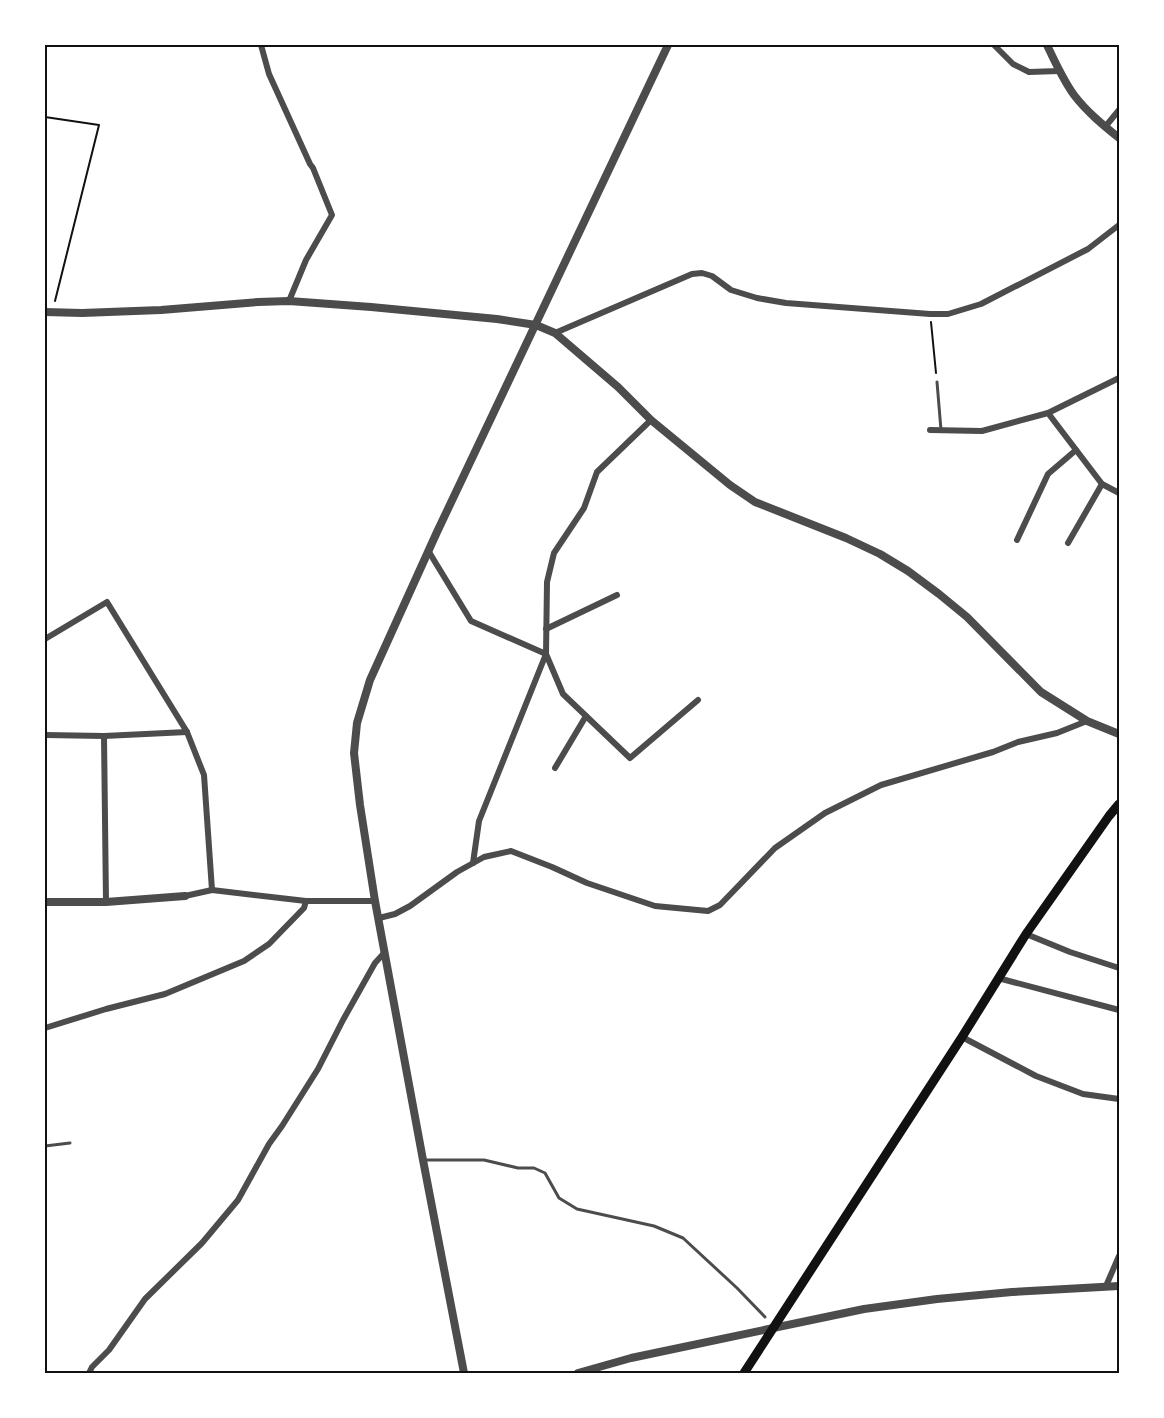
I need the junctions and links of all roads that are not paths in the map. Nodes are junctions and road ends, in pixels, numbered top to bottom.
1 (261, 45) edge
2 (668, 45) edge
3 (994, 45) edge
4 (1047, 45) edge
5 (1059, 71) junction
6 (1119, 110) edge
7 (1105, 126) junction
8 (1119, 138) edge
9 (1119, 225) edge
10 (289, 301) junction
11 (49, 312) edge
12 (536, 325) junction
13 (555, 333) junction
14 (1119, 378) edge
15 (937, 382) road end
16 (1048, 413) junction
17 (651, 420) junction
18 (930, 430) dead end
19 (941, 430) junction
20 (1076, 450) junction
21 (1102, 484) junction
22 (1119, 493) edge
23 (1017, 540) dead end
24 (1068, 543) dead end
25 (429, 552) junction
26 (616, 594) dead end
27 (546, 629) junction
28 (45, 639) edge
29 (546, 654) junction
30 (698, 700) dead end
31 (586, 716) junction
32 (1087, 721) junction
33 (187, 732) junction
34 (1119, 734) edge
35 (45, 735) edge
36 (104, 736) junction
37 (555, 768) dead end
38 (1119, 804) edge
39 (473, 863) junction
40 (212, 890) junction
41 (185, 896) joint
42 (306, 901) junction
43 (375, 901) junction
44 (45, 902) edge
45 (106, 902) junction
46 (379, 918) junction
47 (1026, 934) junction
48 (385, 952) junction
49 (1119, 968) edge
50 (998, 978) junction
51 (1119, 1010) edge
52 (45, 1028) edge
53 (962, 1037) junction
54 (1119, 1099) edge
55 (70, 1143) dead end
56 (45, 1146) edge
57 (423, 1160) junction
58 (1119, 1256) edge
59 (1106, 1286) junction
60 (1119, 1286) edge
61 (765, 1317) dead end
62 (775, 1327) junction
63 (89, 1373) edge
64 (464, 1373) edge
65 (578, 1373) edge
66 (744, 1373) edge

1 - 10 street
2 - 12 street
3 - 5 street
4 - 5 street
5 - 7 street
6 - 7 street
7 - 8 street
9 - 13 street
10 - 11 street
10 - 12 street
12 - 13 street
12 - 25 street
13 - 17 street
14 - 16 street
15 - 19 lane
16 - 19 street
16 - 20 street
17 - 27 street
17 - 32 street
18 - 19 street
20 - 21 street
20 - 23 street
21 - 22 street
21 - 24 street
25 - 29 street
25 - 43 street
26 - 27 street
27 - 29 street
28 - 33 street
29 - 31 street
29 - 39 street
30 - 31 street
31 - 37 street
32 - 34 street
32 - 39 street
33 - 36 street
33 - 40 street
35 - 36 street
36 - 45 street
38 - 47 main road
39 - 46 street
40 - 41 street
40 - 42 street
41 - 45 street
42 - 43 street
42 - 52 street
43 - 46 street
44 - 45 street
46 - 48 street
47 - 49 street
47 - 50 main road
48 - 57 street
48 - 63 street
50 - 51 street
50 - 53 main road
53 - 54 street
53 - 62 main road
55 - 56 lane
57 - 61 lane
57 - 64 street
58 - 59 street
59 - 60 street
59 - 62 street
62 - 65 street
62 - 66 main road

